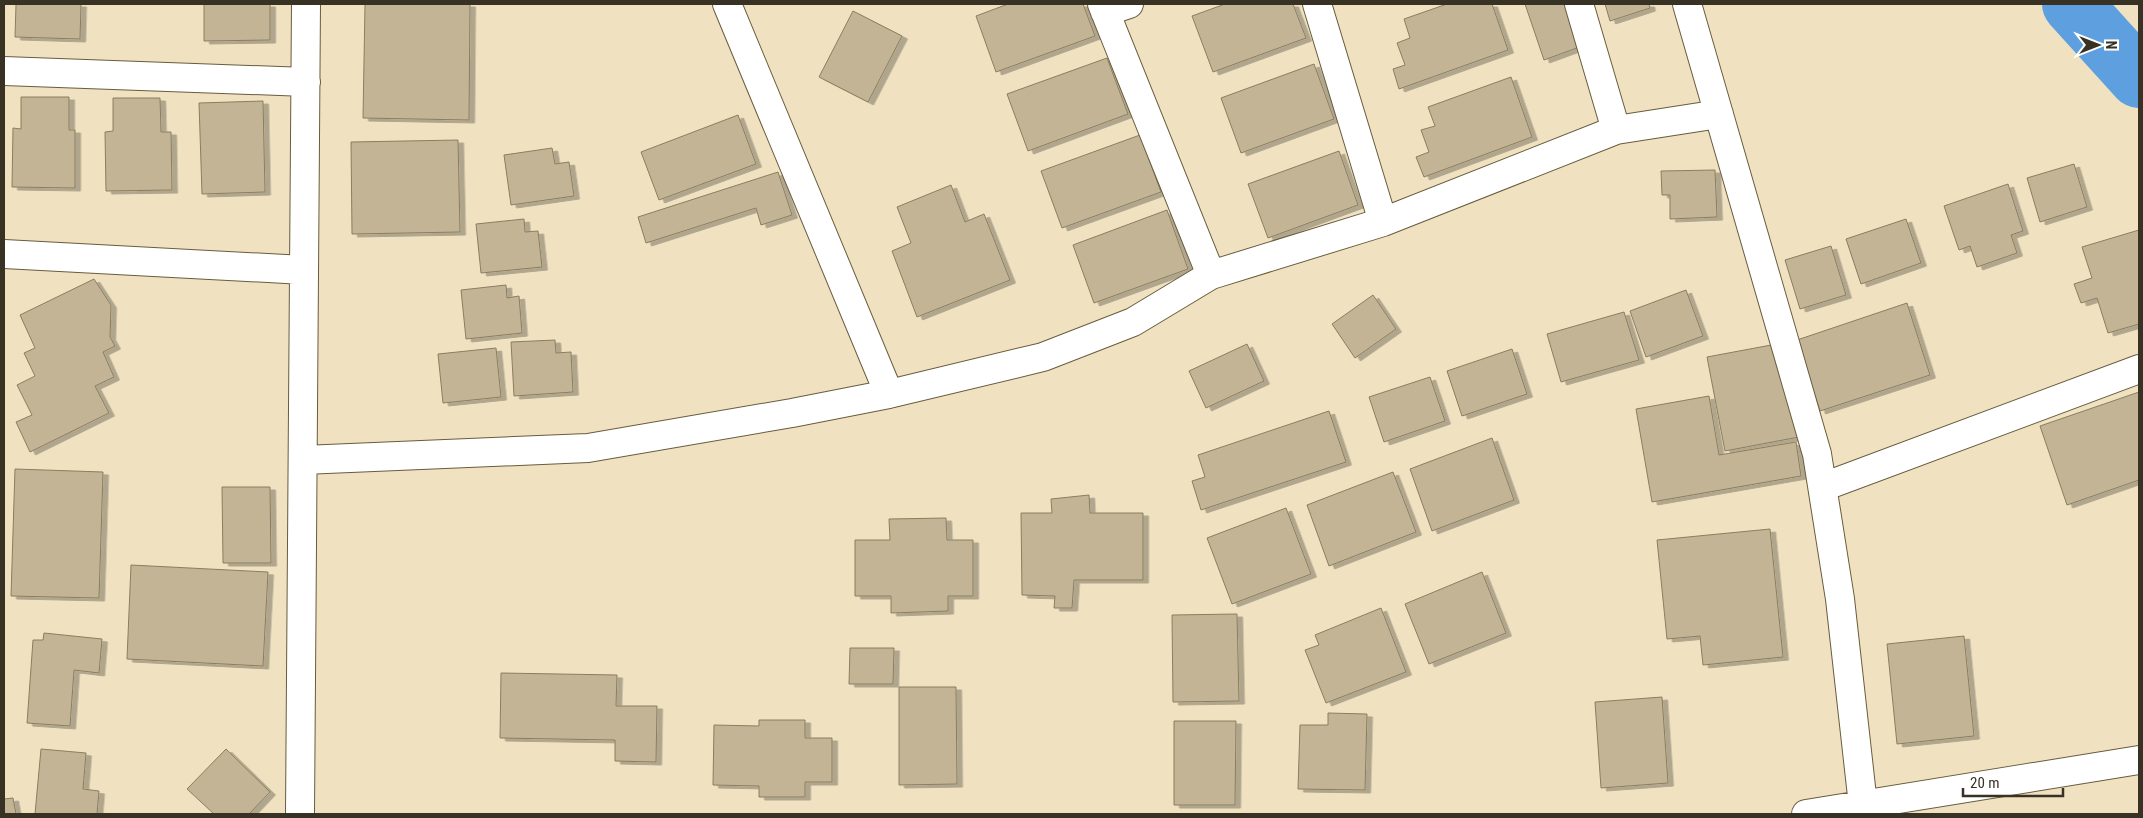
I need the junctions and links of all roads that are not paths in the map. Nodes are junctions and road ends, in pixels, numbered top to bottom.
1 (306, 4) edge
2 (727, 4) edge
3 (1317, 4) edge
4 (1579, 4) edge
5 (1687, 4) edge
6 (1112, 6) edge
7 (4, 71) edge
8 (306, 82) junction
9 (1719, 114) junction
10 (1616, 130) junction
11 (1383, 222) junction
12 (4, 254) edge
13 (304, 270) junction
14 (1212, 275) junction
15 (2139, 369) edge
16 (889, 394) junction
17 (302, 460) junction
18 (1823, 487) junction
19 (2139, 760) edge
20 (1863, 805) junction
21 (300, 814) edge
22 (1806, 814) edge

1 - 8 street
2 - 16 street
3 - 11 street
4 - 10 street
5 - 9 street
6 - 14 street
7 - 8 street
8 - 13 street
9 - 10 street
9 - 18 street
10 - 11 street
11 - 14 street
12 - 13 street
13 - 17 street
14 - 16 street
15 - 18 street
16 - 17 street
17 - 21 street
18 - 20 street
19 - 20 street
20 - 22 street

